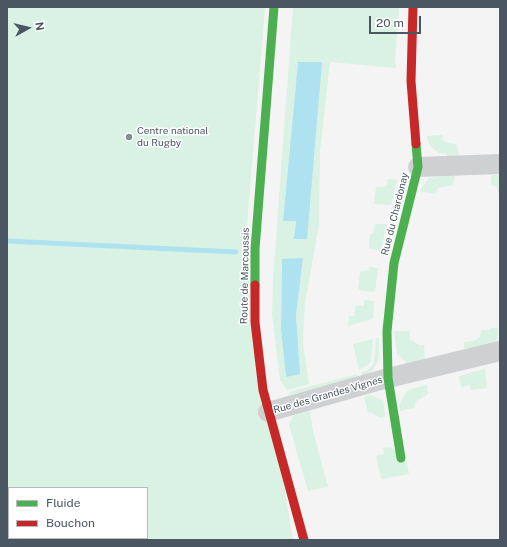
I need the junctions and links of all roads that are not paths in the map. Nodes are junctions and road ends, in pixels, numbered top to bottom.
1 (274, 7) edge
2 (413, 7) edge
3 (500, 164) edge
4 (418, 167) junction
5 (500, 351) edge
6 (388, 378) junction
7 (268, 412) junction
8 (401, 458) dead end
9 (304, 540) edge

1 - 7 main road, Route de Marcoussis
2 - 4 main road, Rue du Chardonay
3 - 4 street
4 - 6 main road, Rue du Chardonay
5 - 6 street, Rue des Grandes Vignes
6 - 7 street, Rue des Grandes Vignes
6 - 8 main road, Rue des Grandes Vignes
7 - 9 main road, Route de Marcoussis

